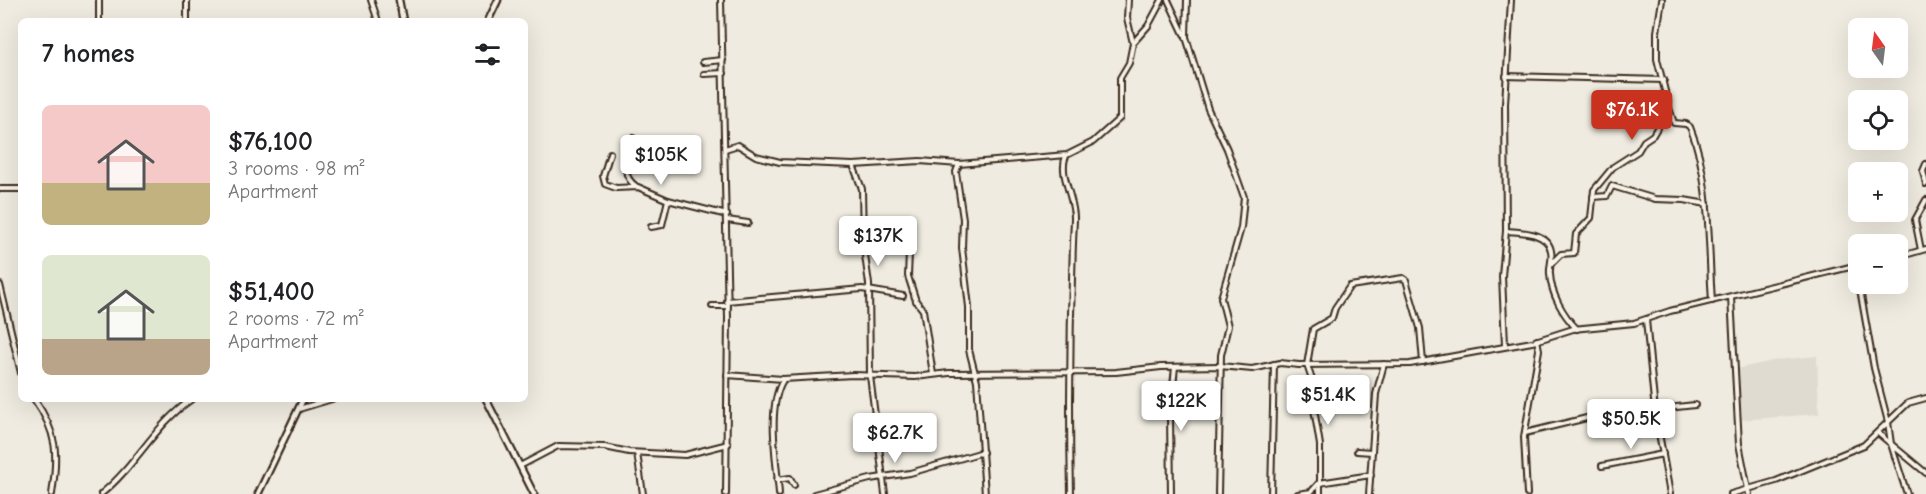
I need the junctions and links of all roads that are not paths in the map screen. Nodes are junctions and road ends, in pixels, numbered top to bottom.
1 (99, 0) edge
2 (187, 0) edge
3 (371, 0) edge
4 (399, 0) edge
5 (498, 0) edge
6 (722, 0) edge
7 (1128, 0) edge
8 (1162, 0) edge
9 (1168, 0) edge
10 (1187, 0) edge
11 (1511, 0) edge
12 (1662, 0) edge
13 (99, 18) edge
14 (187, 18) edge
15 (377, 18) edge
16 (402, 18) edge
17 (489, 18) edge
18 (1186, 37) junction
19 (1133, 44) junction
20 (723, 60) junction
21 (703, 62) dead end
22 (724, 73) junction
23 (704, 74) dead end
24 (1506, 76) junction
25 (1664, 80) junction
26 (1669, 107) junction
27 (633, 138) dead end
28 (725, 149) junction
29 (610, 153) dead end
30 (1066, 155) junction
31 (959, 164) junction
32 (1926, 164) edge
33 (853, 165) junction
34 (1926, 184) edge
35 (638, 187) junction
36 (0, 189) edge
37 (18, 189) edge
38 (1593, 197) junction
39 (668, 200) junction
40 (1926, 200) edge
41 (1707, 204) junction
42 (726, 218) junction
43 (904, 221) dead end
44 (748, 223) dead end
45 (651, 227) dead end
46 (1506, 231) junction
47 (1923, 250) edge
48 (1908, 254) edge
49 (1552, 263) junction
50 (1848, 268) edge
51 (0, 285) edge
52 (868, 290) junction
53 (1861, 294) edge
54 (903, 296) dead end
55 (1731, 297) junction
56 (1712, 301) junction
57 (728, 303) junction
58 (712, 306) dead end
59 (1646, 320) junction
60 (1577, 328) junction
61 (1537, 340) junction
62 (1505, 345) junction
63 (18, 360) edge
64 (1423, 362) junction
65 (1274, 364) junction
66 (1384, 364) junction
67 (1308, 365) junction
68 (1220, 366) junction
69 (1175, 367) junction
70 (1068, 372) junction
71 (933, 374) junction
72 (976, 374) junction
73 (727, 375) junction
74 (870, 376) junction
75 (783, 379) junction
76 (1926, 398) edge
77 (36, 402) edge
78 (189, 402) edge
79 (302, 402) edge
80 (323, 402) edge
81 (488, 402) edge
82 (1695, 405) dead end
83 (298, 410) junction
84 (1655, 411) junction
85 (1888, 422) junction
86 (1525, 433) junction
87 (1879, 434) junction
88 (728, 444) junction
89 (1891, 444) junction
90 (1357, 451) dead end
91 (983, 452) junction
92 (1372, 452) junction
93 (637, 453) junction
94 (1663, 454) junction
95 (520, 466) junction
96 (1602, 466) dead end
97 (1926, 473) edge
98 (1371, 475) junction
99 (883, 477) junction
100 (777, 480) junction
101 (1319, 483) junction
102 (794, 485) dead end
103 (839, 487) junction
104 (1748, 492) edge
105 (52, 494) edge
106 (101, 494) edge
107 (258, 494) edge
108 (534, 494) edge
109 (644, 494) edge
110 (726, 494) edge
111 (778, 494) edge
112 (814, 494) edge
113 (840, 494) edge
114 (885, 494) edge
115 (985, 494) edge
116 (1071, 494) edge
117 (1171, 494) edge
118 (1218, 494) edge
119 (1271, 494) edge
120 (1298, 494) edge
121 (1320, 494) edge
122 (1369, 494) edge
123 (1527, 494) edge
124 (1670, 494) edge
125 (1731, 494) edge
126 (1907, 494) edge

1 - 13 street
2 - 14 street
3 - 15 street
4 - 16 street
5 - 17 street
6 - 20 street
7 - 19 street
8 - 19 street
9 - 18 street
10 - 18 street
11 - 24 street
12 - 25 street
18 - 68 street
19 - 30 street
20 - 21 street
20 - 22 street
22 - 23 street
22 - 28 street
24 - 25 street
24 - 46 street
25 - 26 street
26 - 38 street
26 - 41 street
27 - 35 street
28 - 33 street
28 - 42 street
29 - 35 street
30 - 31 street
30 - 70 street
31 - 33 street
31 - 72 street
32 - 34 street
33 - 52 street
35 - 39 street
36 - 37 street
38 - 41 street
38 - 49 street
39 - 42 street
39 - 45 street
40 - 47 street
41 - 56 street
42 - 44 street
42 - 57 street
43 - 71 street
46 - 49 street
46 - 62 street
47 - 48 street
49 - 60 street
50 - 55 street
51 - 63 street
52 - 54 street
52 - 57 street
52 - 74 street
53 - 85 street
55 - 56 street
55 - 104 street
56 - 59 street
57 - 58 street
57 - 73 street
59 - 60 street
59 - 84 street
60 - 61 street
61 - 62 street
61 - 86 street
62 - 64 street
64 - 66 street
64 - 67 street
65 - 67 street
65 - 68 street
65 - 119 street
66 - 67 street
66 - 92 street
67 - 101 street
68 - 69 street
68 - 118 street
69 - 70 street
69 - 117 street
70 - 72 street
70 - 116 street
71 - 72 street
71 - 74 street
72 - 91 street
73 - 75 street
73 - 88 street
74 - 75 street
74 - 99 street
75 - 100 street
76 - 85 street
77 - 105 street
78 - 106 street
79 - 83 street
80 - 83 street
81 - 95 street
82 - 84 street
83 - 107 street
84 - 86 street
84 - 94 street
85 - 87 street
85 - 89 street
86 - 123 street
87 - 89 street
87 - 104 street
88 - 93 street
88 - 110 street
89 - 97 street
89 - 126 street
90 - 92 street
91 - 99 street
91 - 115 street
92 - 98 street
93 - 95 street
93 - 109 street
94 - 96 street
94 - 124 street
95 - 108 street
98 - 101 street
98 - 122 street
99 - 103 street
99 - 114 street
100 - 102 street
100 - 111 street
101 - 120 street
101 - 121 street
103 - 112 street
103 - 113 street
104 - 125 street

